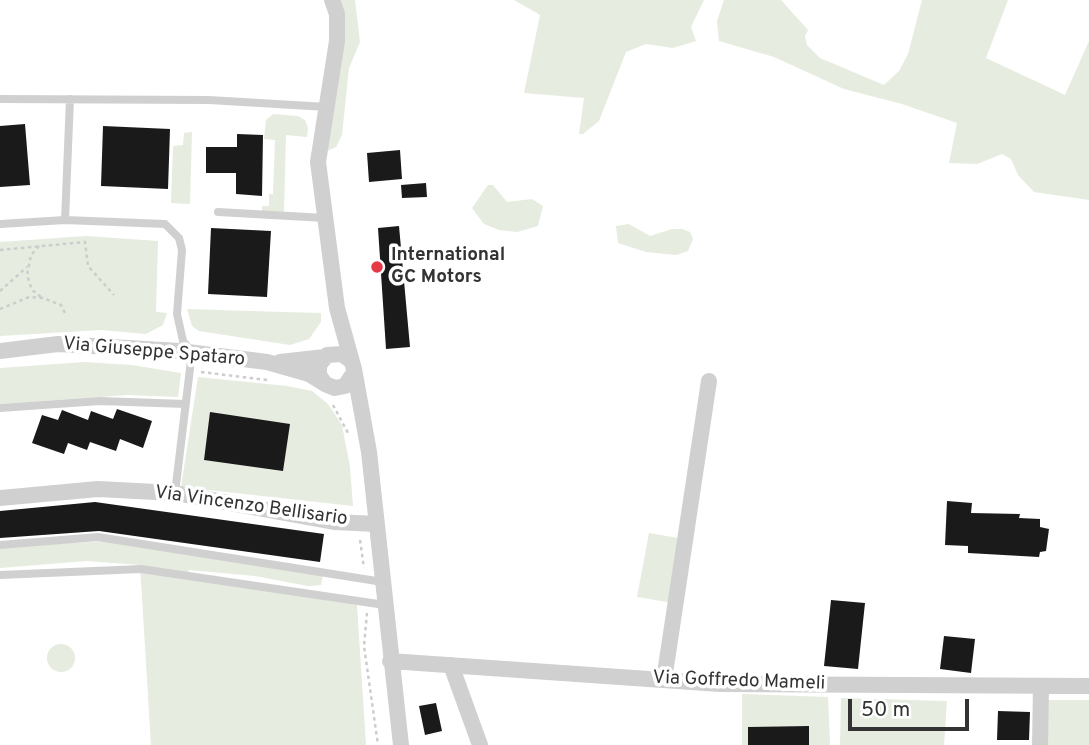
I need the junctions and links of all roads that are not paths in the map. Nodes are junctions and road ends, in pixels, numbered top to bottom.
1 (332, 0) edge
2 (0, 99) edge
3 (70, 99) junction
4 (327, 107) junction
5 (218, 212) dead end
6 (325, 218) junction
7 (65, 220) junction
8 (0, 225) edge
9 (337, 309) junction
10 (0, 351) edge
11 (192, 352) junction
12 (326, 356) junction
13 (267, 362) junction
14 (352, 367) junction
15 (709, 381) dead end
16 (328, 391) junction
17 (185, 404) junction
18 (0, 408) edge
19 (364, 429) junction
20 (175, 493) junction
21 (0, 498) edge
22 (377, 524) junction
23 (0, 545) edge
24 (0, 575) edge
25 (383, 582) junction
26 (385, 605) junction
27 (390, 661) junction
28 (451, 665) junction
29 (664, 680) junction
30 (1041, 686) junction
31 (1089, 686) edge
32 (401, 745) edge
33 (480, 745) edge
34 (1040, 745) edge

1 - 4 street
2 - 3 lane
3 - 4 lane
3 - 7 lane
4 - 6 street
5 - 6 lane
6 - 9 street
7 - 8 lane
7 - 11 lane
9 - 12 street
9 - 14 street
10 - 11 street, Via Giuseppe Spataro
11 - 13 street, Via Giuseppe Spataro
11 - 17 lane
12 - 13 street, Via Giuseppe Spataro
12 - 14 street
12 - 16 street
13 - 16 street, Via Giuseppe Spataro
14 - 16 street
14 - 19 street
15 - 29 street
16 - 19 street
17 - 18 lane
17 - 20 lane
19 - 22 street
20 - 21 street, Via Vincenzo Bellisario
20 - 22 street, Via Vincenzo Bellisario
22 - 25 street
23 - 25 lane
24 - 26 lane
25 - 26 street
26 - 27 street
27 - 28 street, Via Goffredo Mameli
27 - 32 street
28 - 29 street, Via Goffredo Mameli
28 - 33 street
29 - 30 street, Via Goffredo Mameli
30 - 31 street, Via Goffredo Mameli
30 - 34 street

